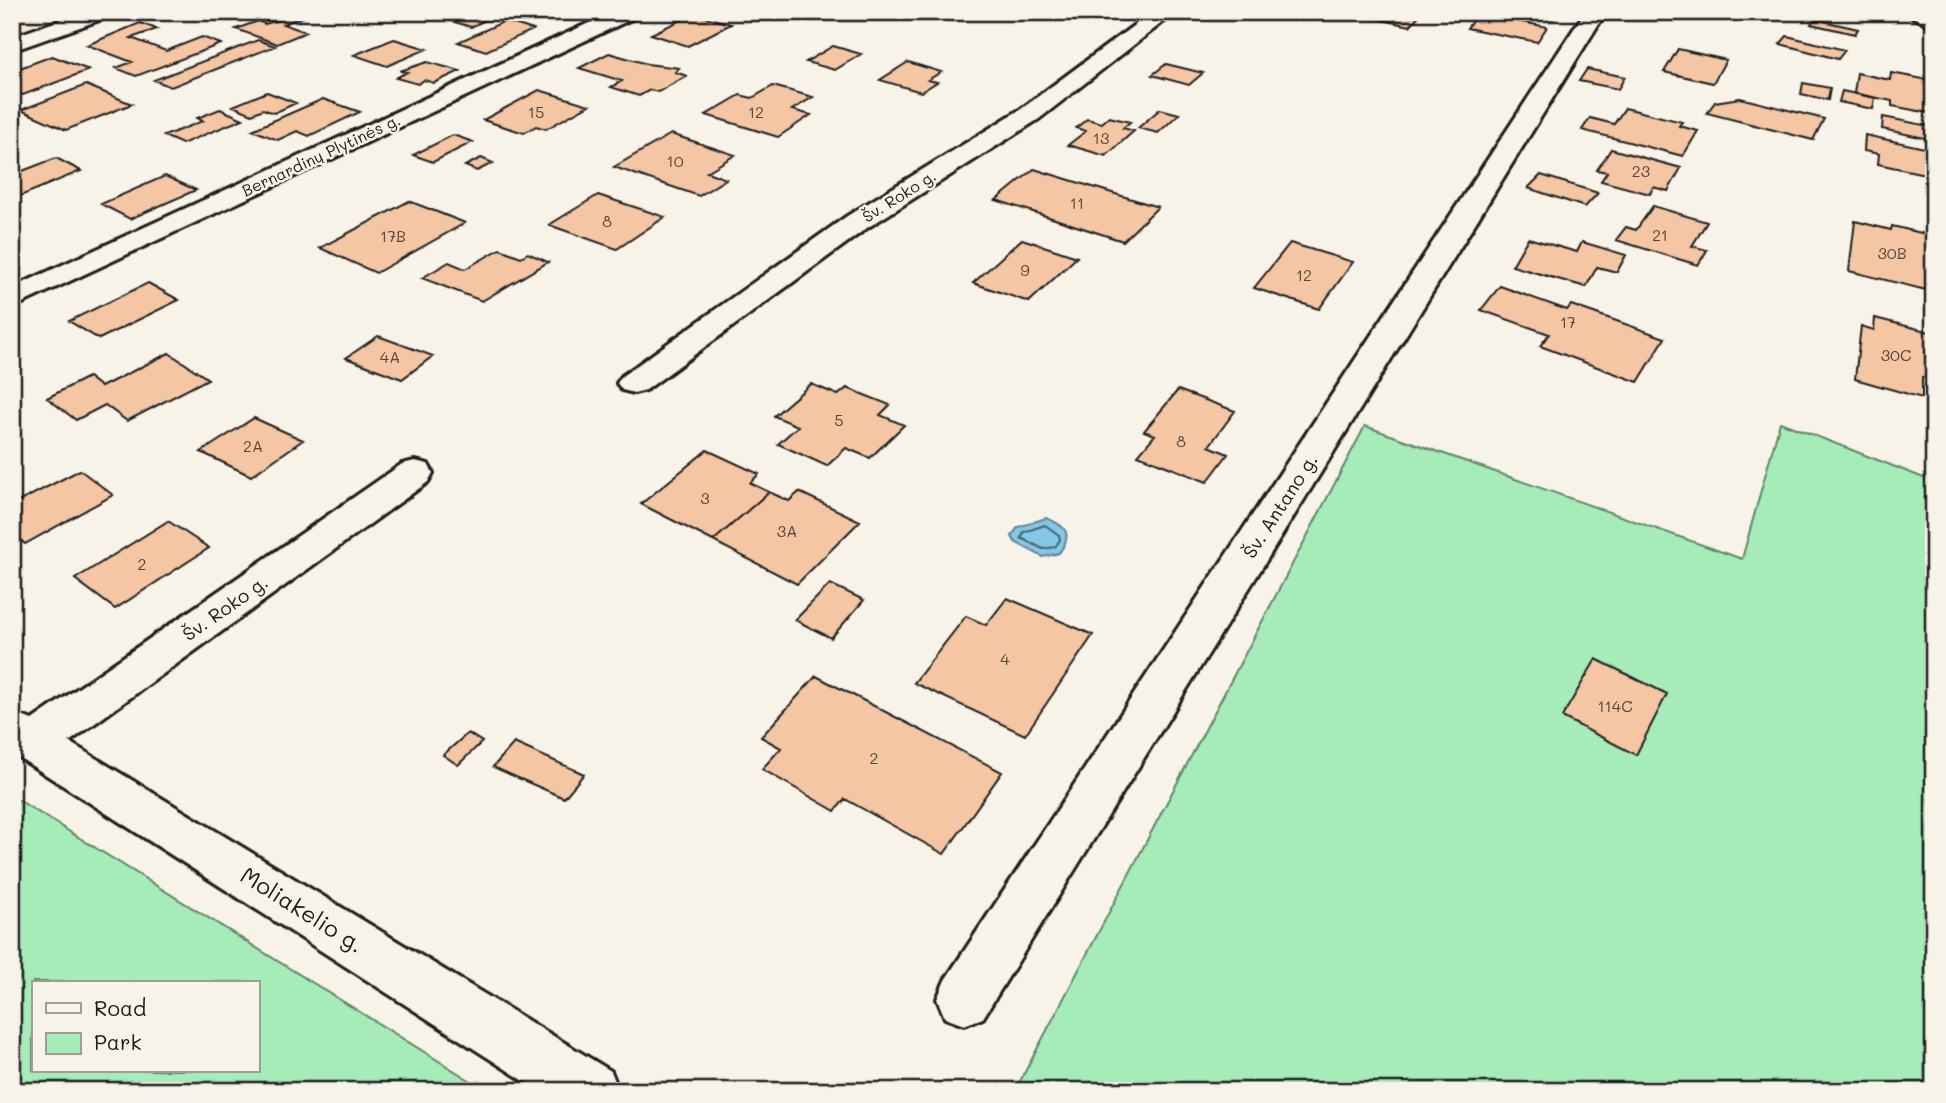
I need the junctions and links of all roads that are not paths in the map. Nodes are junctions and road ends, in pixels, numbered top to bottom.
1 (104, 12) edge
2 (631, 12) edge
3 (1166, 12) edge
4 (1596, 12) edge
5 (1919, 12) edge
6 (1934, 21) edge
7 (12, 44) edge
8 (12, 299) edge
9 (634, 383) dead end
10 (415, 473) dead end
11 (23, 737) edge
12 (964, 999) dead end
13 (592, 1091) edge

1 - 7 street
2 - 8 street, Bernardinų Plytinės g.
3 - 9 street, Šv. Roko g.
4 - 12 street, Šv. Antano g.
5 - 6 street
10 - 11 street, Šv. Roko g.
11 - 13 street, Moliakelio g.

